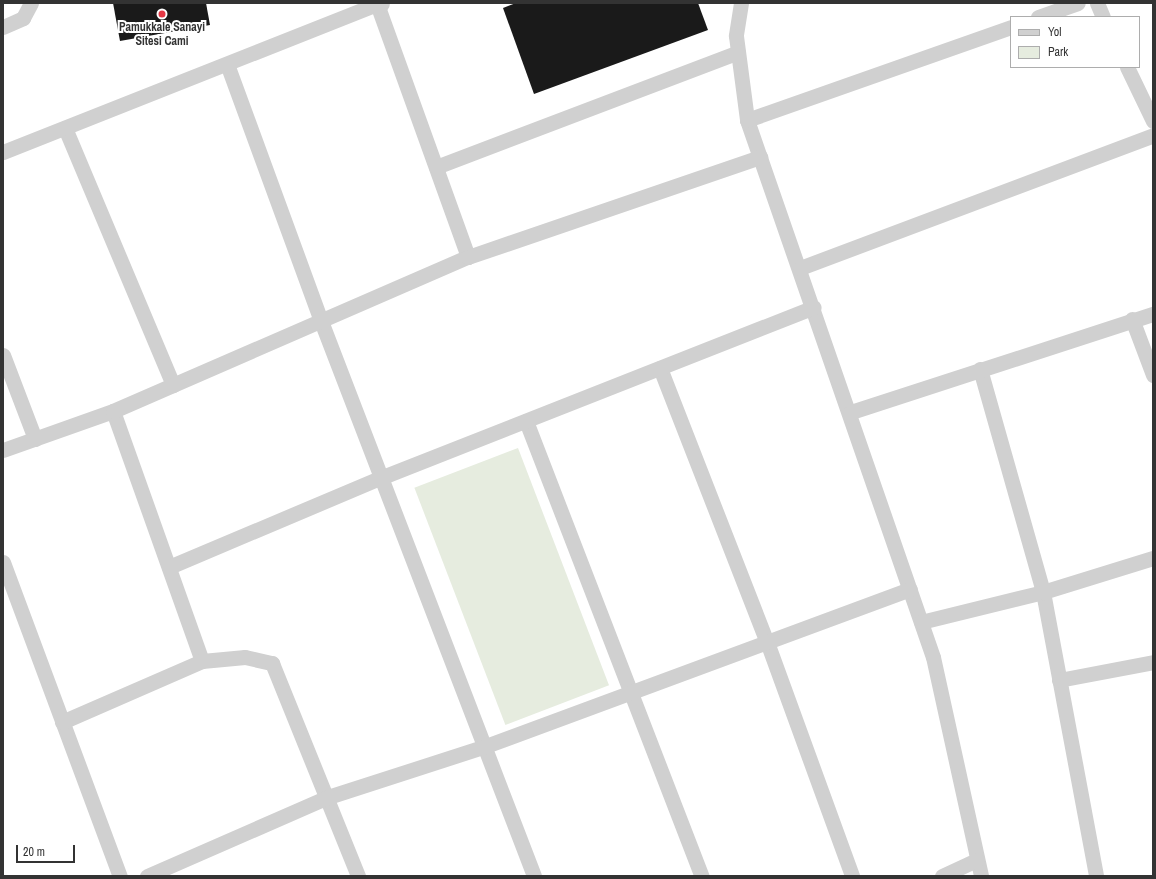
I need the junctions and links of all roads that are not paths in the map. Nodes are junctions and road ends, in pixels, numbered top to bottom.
1 (31, 3) edge
2 (378, 3) edge
3 (741, 3) edge
4 (1078, 3) edge
5 (1097, 3) edge
6 (1041, 16) edge
7 (1103, 16) edge
8 (3, 27) edge
9 (1010, 27) edge
10 (738, 52) junction
11 (227, 64) junction
12 (1127, 68) edge
13 (747, 120) junction
14 (1153, 121) edge
15 (65, 128) junction
16 (1153, 135) edge
17 (3, 152) edge
18 (760, 157) junction
19 (436, 167) junction
20 (468, 257) junction
21 (800, 268) junction
22 (814, 307) junction
23 (1153, 314) edge
24 (1132, 320) junction
25 (321, 321) junction
26 (3, 355) edge
27 (660, 368) junction
28 (980, 369) junction
29 (1153, 375) edge
30 (172, 385) junction
31 (113, 411) junction
32 (851, 412) junction
33 (526, 421) junction
34 (35, 439) junction
35 (3, 450) edge
36 (380, 478) junction
37 (1153, 558) edge
38 (3, 562) edge
39 (168, 567) junction
40 (910, 589) junction
41 (1043, 592) junction
42 (922, 622) junction
43 (767, 642) junction
44 (202, 660) junction
45 (1153, 662) edge
46 (1059, 680) junction
47 (630, 693) junction
48 (62, 722) junction
49 (483, 747) junction
50 (328, 797) junction
51 (977, 860) junction
52 (120, 876) edge
53 (147, 876) edge
54 (358, 876) edge
55 (534, 876) edge
56 (702, 876) edge
57 (852, 876) edge
58 (942, 876) edge
59 (980, 876) edge
60 (1096, 876) edge

1 - 8 street
2 - 11 street
2 - 19 street
3 - 10 street
4 - 6 street
5 - 7 street
9 - 13 street
10 - 13 street
10 - 19 street
11 - 15 street
11 - 25 street
12 - 14 street
13 - 18 street
15 - 17 street
15 - 30 street
16 - 21 street
18 - 20 street
18 - 21 street
19 - 20 street
20 - 25 street
21 - 22 street
22 - 27 street
22 - 32 street
23 - 24 street
24 - 28 street
24 - 29 street
25 - 30 street
25 - 36 street
26 - 34 street
27 - 33 street
27 - 43 street
28 - 32 street
28 - 41 street
30 - 31 street
31 - 34 street
31 - 39 street
32 - 40 street
33 - 36 street
33 - 47 street
34 - 35 street
36 - 39 street
36 - 49 street
37 - 41 street
38 - 48 street
39 - 44 street
40 - 42 street
40 - 43 street
41 - 42 street
41 - 46 street
42 - 51 street
43 - 47 street
43 - 57 street
44 - 48 street
44 - 50 street
45 - 46 street
46 - 60 street
47 - 49 street
47 - 56 street
48 - 52 street
49 - 50 street
49 - 55 street
50 - 53 street
50 - 54 street
51 - 58 street
51 - 59 street

